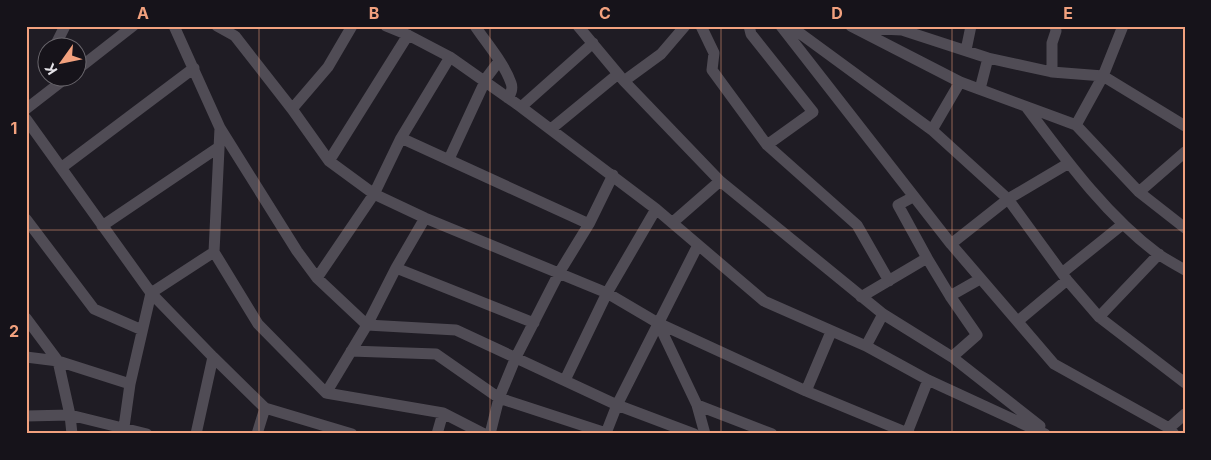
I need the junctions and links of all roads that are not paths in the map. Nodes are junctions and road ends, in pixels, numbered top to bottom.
1 (65, 26) edge
2 (133, 26) edge
3 (174, 26) edge
4 (217, 26) edge
5 (352, 26) edge
6 (386, 26) edge
7 (475, 26) edge
8 (578, 26) edge
9 (685, 26) edge
10 (701, 26) edge
11 (750, 26) edge
12 (781, 26) edge
13 (790, 26) edge
14 (971, 26) edge
15 (1055, 26) edge
16 (1123, 26) edge
17 (852, 27) edge
18 (408, 35) junction
19 (59, 38) edge
20 (593, 43) junction
21 (966, 50) junction
22 (450, 57) junction
23 (988, 58) junction
24 (88, 61) edge
25 (499, 61) junction
26 (194, 68) junction
27 (1052, 72) junction
28 (1103, 76) junction
29 (621, 78) junction
30 (485, 82) junction
31 (960, 82) junction
32 (50, 88) edge
33 (980, 90) junction
34 (508, 98) junction
35 (520, 107) junction
36 (292, 108) junction
37 (1027, 108) junction
38 (26, 109) edge
39 (26, 119) edge
40 (1183, 120) edge
41 (1076, 126) junction
42 (220, 128) junction
43 (551, 129) junction
44 (932, 130) junction
45 (401, 138) junction
46 (767, 145) junction
47 (219, 147) junction
48 (1185, 152) edge
49 (449, 159) junction
50 (329, 161) junction
51 (1069, 163) junction
52 (62, 168) junction
53 (613, 176) junction
54 (720, 181) junction
55 (1139, 192) junction
56 (374, 194) junction
57 (913, 196) junction
58 (1008, 199) junction
59 (656, 209) junction
60 (425, 218) junction
61 (26, 219) edge
62 (672, 223) junction
63 (589, 224) junction
64 (1124, 224) junction
65 (102, 226) junction
66 (1185, 228) edge
67 (951, 244) junction
68 (698, 245) junction
69 (214, 252) junction
70 (1159, 254) junction
71 (927, 258) junction
72 (396, 268) junction
73 (1185, 270) edge
74 (559, 273) junction
75 (1064, 276) junction
76 (316, 278) junction
77 (980, 279) junction
78 (889, 281) junction
79 (151, 293) junction
80 (607, 293) junction
81 (950, 296) junction
82 (861, 297) junction
83 (883, 314) junction
84 (1099, 317) junction
85 (26, 318) edge
86 (1018, 321) junction
87 (534, 323) junction
88 (658, 323) junction
89 (368, 325) junction
90 (142, 330) junction
91 (831, 332) junction
92 (866, 346) junction
93 (351, 351) junction
94 (26, 357) edge
95 (213, 357) junction
96 (516, 357) junction
97 (952, 357) junction
98 (58, 361) junction
99 (565, 380) junction
100 (928, 380) junction
101 (1184, 381) edge
102 (130, 384) junction
103 (806, 390) junction
104 (326, 392) junction
105 (498, 398) junction
106 (617, 405) junction
107 (697, 405) junction
108 (265, 408) junction
109 (443, 413) junction
110 (1185, 414) edge
111 (70, 415) junction
112 (26, 416) edge
113 (124, 431) edge
114 (1172, 431) edge
115 (607, 433) edge
116 (908, 433) edge
117 (72, 434) edge
118 (147, 434) edge
119 (196, 434) edge
120 (257, 434) edge
121 (352, 434) edge
122 (437, 434) edge
123 (484, 434) edge
124 (490, 434) edge
125 (694, 434) edge
126 (705, 434) edge
127 (772, 434) edge
128 (1045, 434) edge
129 (1049, 434) edge

1 - 19 street
2 - 24 street
3 - 26 street
4 - 36 street
5 - 36 street
6 - 18 street
7 - 25 street
8 - 20 street
9 - 29 street
10 - 46 street
11 - 46 street
12 - 57 street
13 - 44 street
14 - 21 street
15 - 27 street
16 - 28 street
17 - 21 street
17 - 31 street
18 - 22 street
18 - 50 street
20 - 29 street
20 - 35 street
21 - 23 street
22 - 30 street
22 - 45 street
23 - 27 street
23 - 33 street
25 - 30 street
25 - 34 street
26 - 42 street
26 - 52 street
27 - 28 street
28 - 40 street
28 - 41 street
29 - 43 street
29 - 54 street
30 - 34 street
30 - 49 street
31 - 33 street
31 - 44 street
32 - 38 street
33 - 37 street
34 - 35 street
35 - 43 street
36 - 50 street
37 - 41 street
37 - 51 street
39 - 52 street
41 - 55 street
42 - 47 street
42 - 76 street
43 - 53 street
44 - 58 street
45 - 49 street
45 - 56 street
46 - 78 street
47 - 65 street
47 - 69 street
48 - 55 street
49 - 63 street
50 - 56 street
51 - 58 street
51 - 64 street
52 - 65 street
53 - 59 street
53 - 63 street
54 - 62 street
54 - 82 street
55 - 66 street
56 - 60 street
56 - 76 street
57 - 67 street
57 - 71 street
58 - 67 street
58 - 75 street
59 - 62 street
59 - 80 street
60 - 72 street
60 - 74 street
61 - 90 street
62 - 68 street
63 - 74 street
64 - 70 street
64 - 75 street
65 - 79 street
67 - 77 street
68 - 88 street
68 - 91 street
69 - 79 street
69 - 104 street
70 - 73 street
70 - 84 street
71 - 78 street
71 - 81 street
72 - 87 street
72 - 89 street
74 - 80 street
74 - 87 street
75 - 84 street
75 - 86 street
76 - 89 street
77 - 81 street
77 - 86 street
78 - 82 street
79 - 90 street
79 - 95 street
80 - 88 street
80 - 99 street
81 - 97 street
82 - 83 street
83 - 92 street
83 - 97 street
84 - 101 street
85 - 98 street
86 - 114 street
87 - 96 street
88 - 103 street
88 - 106 street
88 - 107 street
89 - 93 street
89 - 96 street
90 - 102 street
91 - 92 street
91 - 103 street
92 - 100 street
93 - 104 street
93 - 105 street
94 - 98 street
95 - 108 street
95 - 119 street
96 - 99 street
96 - 105 street
97 - 129 street
98 - 102 street
98 - 111 street
99 - 106 street
100 - 116 street
100 - 128 street
102 - 113 street
103 - 116 street
104 - 109 street
105 - 115 street
105 - 124 street
106 - 115 street
106 - 125 street
107 - 126 street
107 - 127 street
108 - 120 street
108 - 121 street
109 - 122 street
109 - 123 street
110 - 114 street
111 - 112 street
111 - 113 street
111 - 117 street
113 - 118 street

